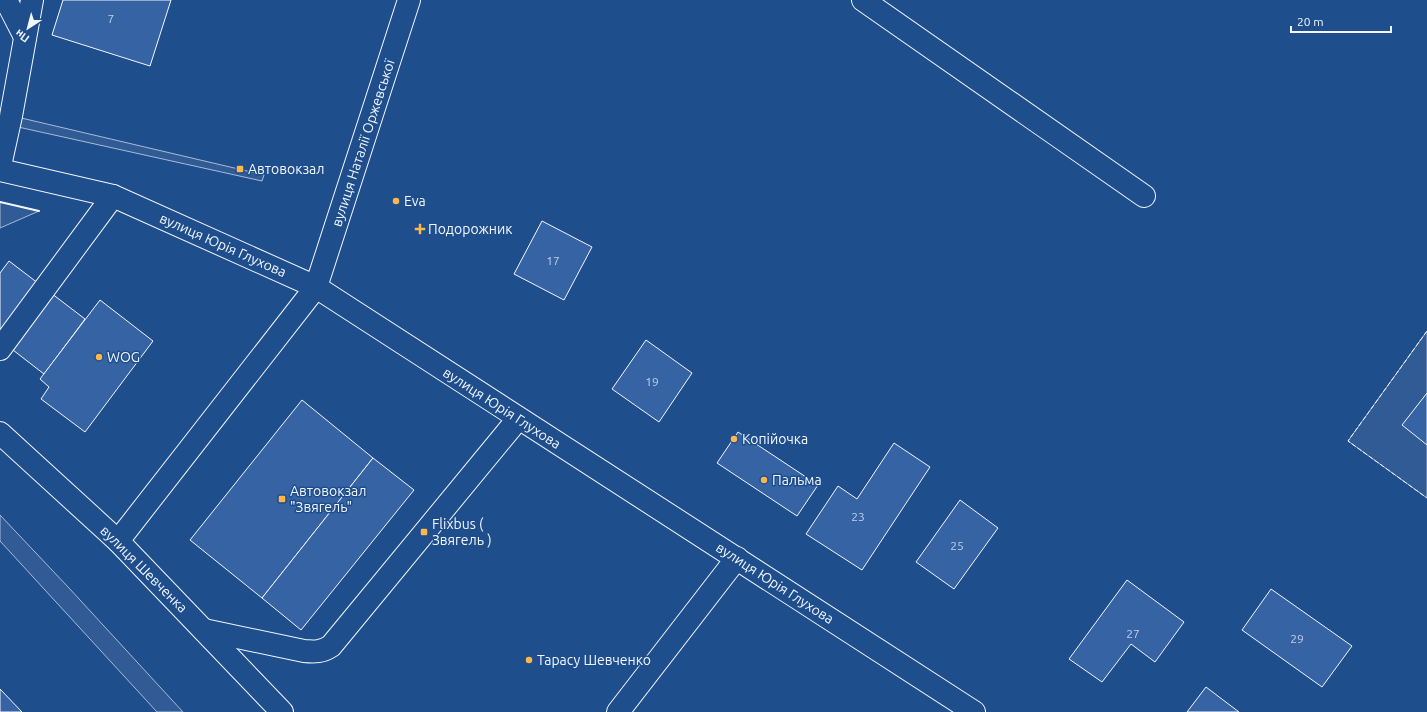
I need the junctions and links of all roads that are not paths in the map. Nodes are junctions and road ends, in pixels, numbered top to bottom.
1 (6, 0) edge
2 (32, 0) edge
3 (409, 0) edge
4 (863, 0) edge
5 (25, 37) junction
6 (0, 166) edge
7 (0, 170) edge
8 (113, 196) junction
9 (1144, 196) dead end
10 (316, 287) junction
11 (0, 349) edge
12 (518, 418) junction
13 (0, 433) edge
14 (118, 541) junction
15 (737, 558) junction
16 (204, 630) junction
17 (282, 712) edge
18 (618, 712) edge
19 (974, 712) edge

1 - 5 street
2 - 5 street
3 - 10 street, вулиця Наталії Оржевської
4 - 9 street
5 - 6 street
7 - 8 street, вулиця Юрія Глухова
8 - 10 street, вулиця Юрія Глухова
8 - 11 street
10 - 12 street, вулиця Юрія Глухова
10 - 14 street, вулиця Наталії Оржевської
12 - 15 street, вулиця Юрія Глухова
12 - 16 street
13 - 14 street, вулиця Шевченка
14 - 16 street, вулиця Шевченка
15 - 18 street
15 - 19 street, вулиця Юрія Глухова
16 - 17 street, вулиця Шевченка

